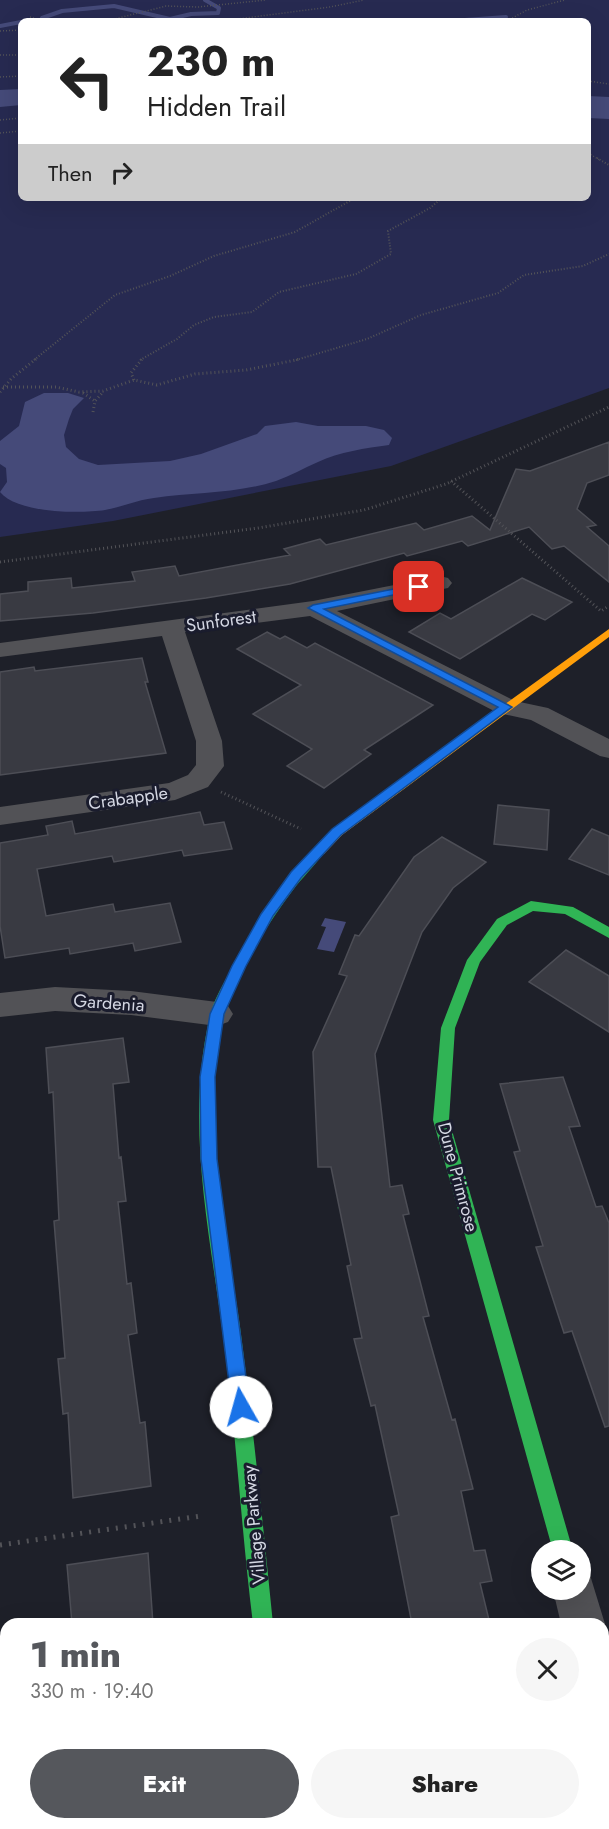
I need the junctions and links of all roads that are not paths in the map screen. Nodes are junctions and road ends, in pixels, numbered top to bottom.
1 (440, 583) dead end
2 (313, 608) junction
3 (171, 627) junction
4 (609, 633) edge
5 (0, 650) edge
6 (507, 707) junction
7 (609, 750) edge
8 (609, 770) edge
9 (0, 816) edge
10 (609, 933) edge
11 (0, 1005) edge
12 (217, 1014) junction
13 (560, 1540) edge
14 (578, 1600) edge
15 (262, 1618) edge
16 (582, 1618) edge

1 - 2 street, Sunforest
2 - 3 street, Sunforest
2 - 6 street
3 - 5 street, Sunforest
3 - 9 street, Crabapple
4 - 6 street, Village Parkway
6 - 7 street
6 - 8 street
6 - 12 street, Village Parkway
10 - 13 street, Dune Primrose
11 - 12 street, Gardenia
12 - 15 street, Village Parkway
14 - 16 street

